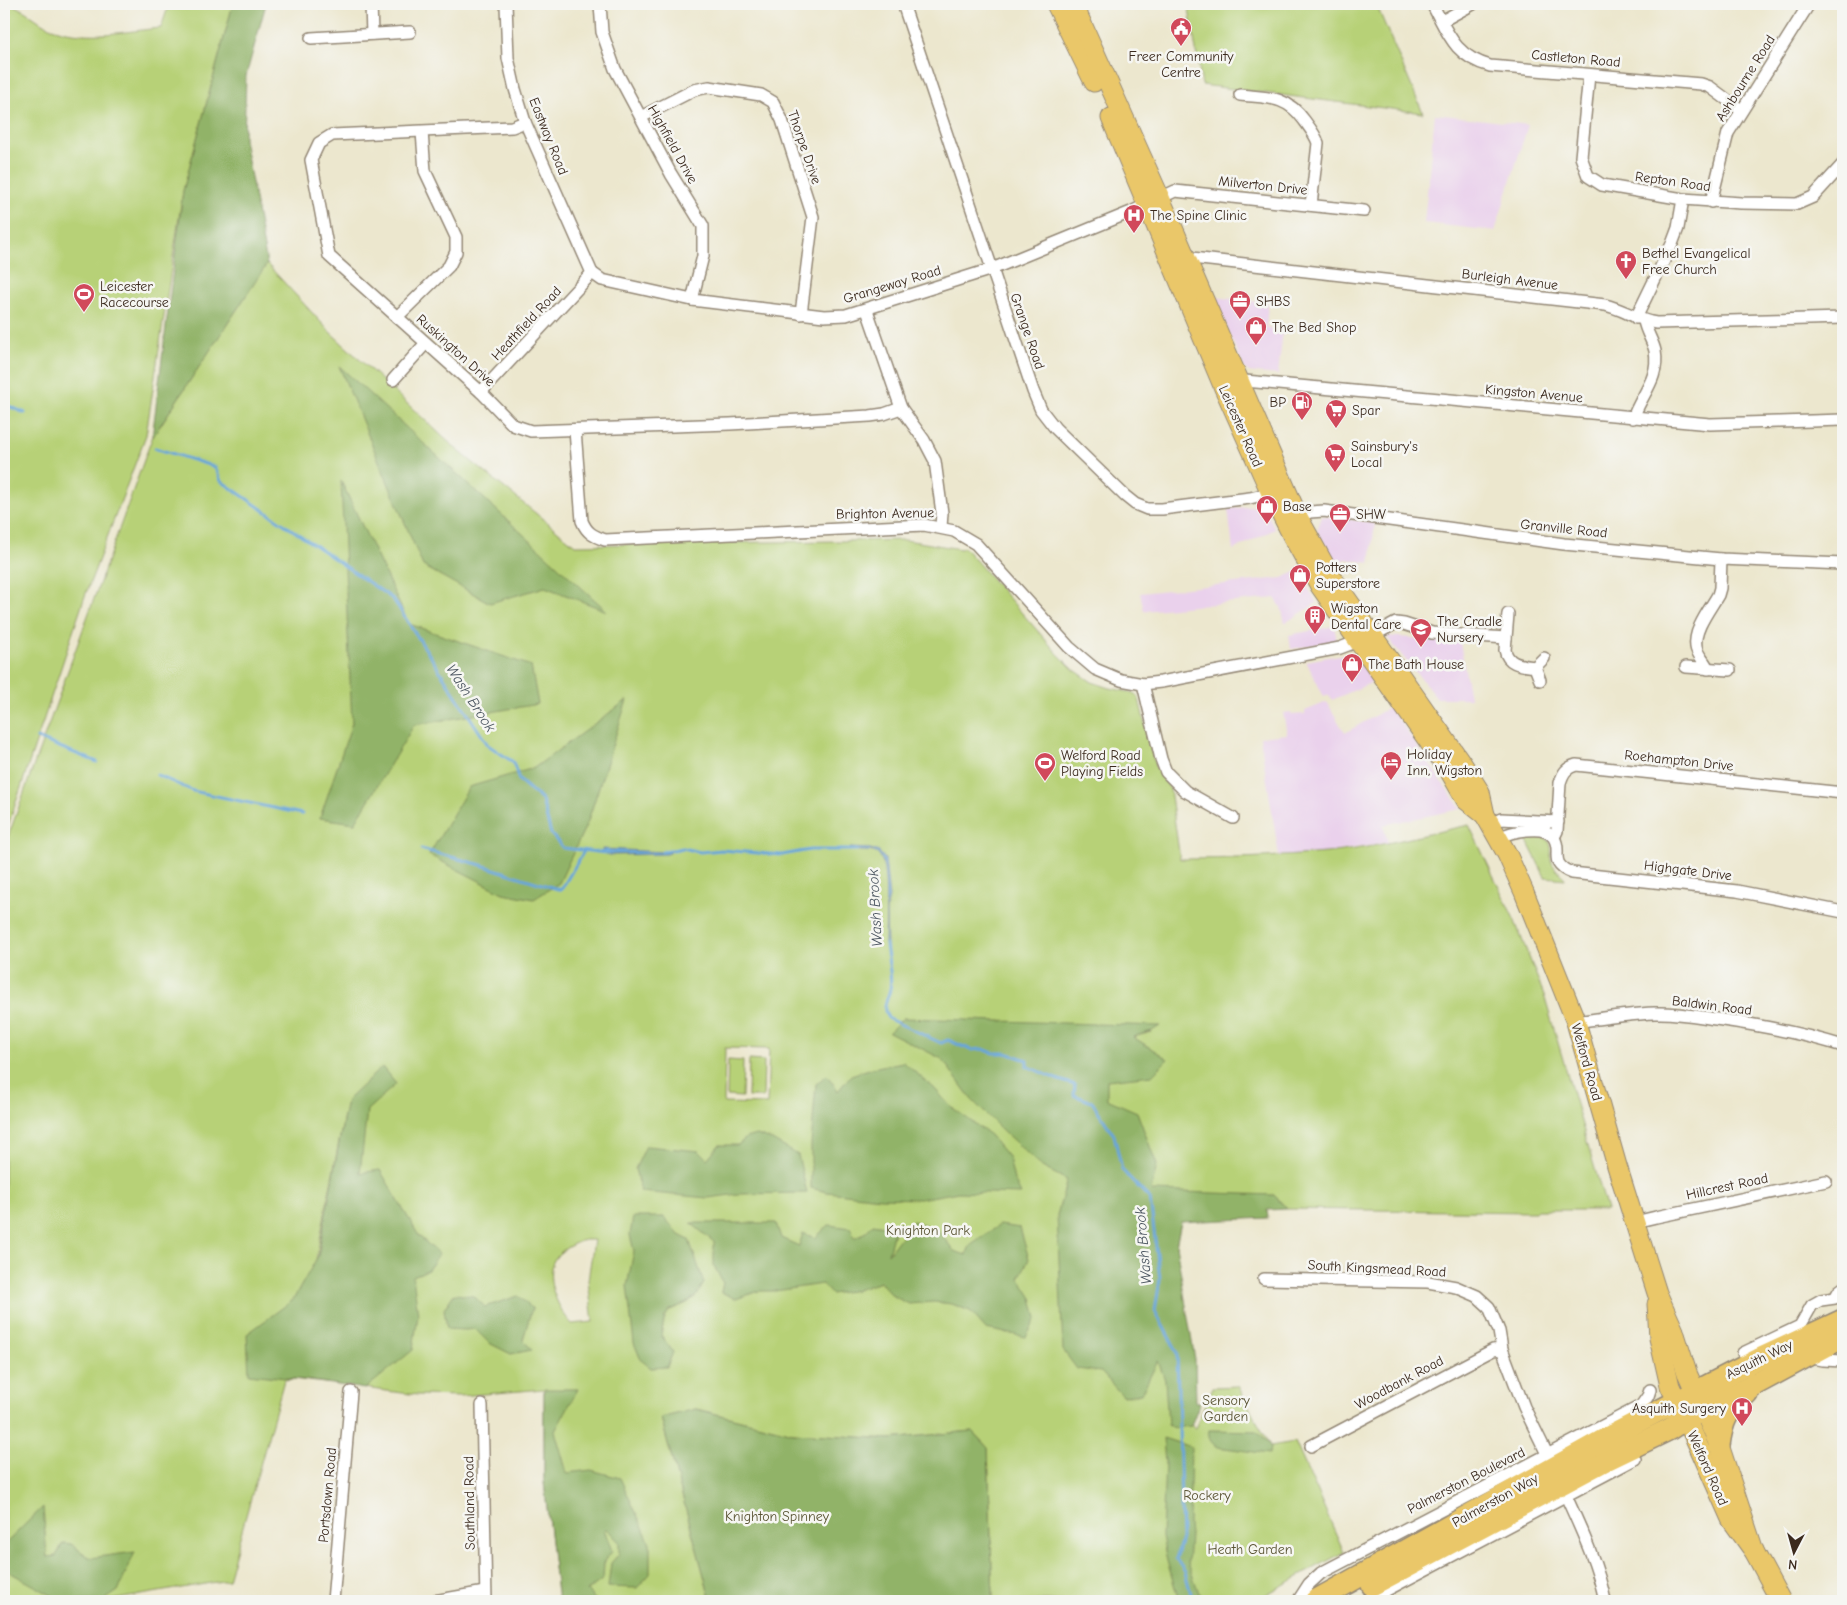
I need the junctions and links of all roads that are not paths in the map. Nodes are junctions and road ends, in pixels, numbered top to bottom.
1 (371, 4) edge
2 (506, 4) edge
3 (600, 4) edge
4 (903, 4) edge
5 (1056, 4) edge
6 (1073, 4) edge
7 (1432, 4) edge
8 (1473, 4) edge
9 (1809, 4) edge
10 (1442, 21) junction
11 (410, 32) dead end
12 (372, 34) junction
13 (311, 38) dead end
14 (1589, 74) junction
15 (1240, 95) dead end
16 (1741, 110) junction
17 (641, 117) junction
18 (525, 122) junction
19 (422, 132) junction
20 (1843, 165) edge
21 (1683, 199) junction
22 (1154, 201) junction
23 (1711, 202) junction
24 (1311, 205) junction
25 (1364, 211) dead end
26 (1180, 262) junction
27 (992, 269) junction
28 (592, 273) junction
29 (692, 300) junction
30 (868, 310) junction
31 (801, 314) junction
32 (397, 317) junction
33 (1843, 318) edge
34 (1640, 319) junction
35 (426, 343) junction
36 (393, 380) dead end
37 (1232, 385) junction
38 (481, 392) junction
39 (901, 408) junction
40 (1633, 418) junction
41 (1843, 420) edge
42 (576, 430) junction
43 (1271, 493) junction
44 (1292, 520) junction
45 (941, 527) junction
46 (1721, 559) junction
47 (1843, 564) edge
48 (1508, 614) dead end
49 (1365, 638) junction
50 (1506, 638) junction
51 (1544, 658) dead end
52 (1535, 667) junction
53 (1686, 668) dead end
54 (1708, 669) junction
55 (1730, 670) dead end
56 (1540, 680) dead end
57 (1143, 684) junction
58 (1843, 793) edge
59 (1233, 818) dead end
60 (1491, 826) junction
61 (1556, 829) junction
62 (1843, 912) edge
63 (1576, 1022) junction
64 (1843, 1046) edge
65 (1826, 1181) dead end
66 (1635, 1222) junction
67 (1264, 1279) dead end
68 (1843, 1288) edge
69 (1835, 1298) junction
70 (1843, 1318) edge
71 (1843, 1337) edge
72 (1502, 1349) junction
73 (1743, 1353) dead end
74 (1808, 1357) junction
75 (1843, 1361) edge
76 (1756, 1384) junction
77 (1650, 1390) dead end
78 (351, 1392) dead end
79 (482, 1405) dead end
80 (1690, 1406) junction
81 (1311, 1446) dead end
82 (1718, 1446) junction
83 (1606, 1460) junction
84 (1635, 1460) dead end
85 (1551, 1461) junction
86 (1566, 1496) junction
87 (1754, 1551) junction
88 (485, 1597) edge
89 (333, 1601) edge
90 (434, 1601) edge
91 (1298, 1601) edge
92 (1315, 1601) edge
93 (1339, 1601) edge
94 (1366, 1601) edge
95 (1605, 1601) edge
96 (1781, 1601) edge

1 - 12 street
2 - 18 street, Eastway Road
3 - 17 street, Highfield Drive
4 - 27 street, Grange Road
5 - 22 main road, Leicester Road
6 - 22 main road, Leicester Road
7 - 10 street, Castleton Road
8 - 10 street
9 - 16 street, Ashbourne Road
10 - 14 street, Castleton Road
11 - 12 street
12 - 13 street
14 - 16 street, Castleton Road
14 - 21 street, Repton Road
15 - 24 street
16 - 23 street, Ashbourne Road
17 - 29 street, Highfield Drive
17 - 31 street, Thorpe Drive
18 - 19 street, Ruskington Drive
18 - 28 street, Eastway Road
19 - 32 street
19 - 32 street, Ruskington Drive
20 - 23 street, Repton Road
21 - 23 street, Repton Road
21 - 34 street
22 - 24 street, Milverton Drive
22 - 26 main road, Leicester Road
22 - 27 street, Grangeway Road
24 - 25 street, Milverton Drive
26 - 34 street, Burleigh Avenue
26 - 37 main road, Leicester Road
27 - 30 street, Grangeway Road
27 - 43 street, Grange Road
28 - 29 street, Grangeway Road
28 - 38 street, Heathfield Road
29 - 31 street, Grangeway Road
30 - 31 street, Grangeway Road
30 - 39 street
32 - 35 street, Ruskington Drive
33 - 34 street, Burleigh Avenue
34 - 40 street
35 - 36 street
35 - 38 street, Ruskington Drive
37 - 40 street, Kingston Avenue
37 - 43 main road, Leicester Road
37 - 44 main road, Leicester Road
38 - 42 street, Ruskington Drive
39 - 42 street, Ruskington Drive
39 - 45 street
40 - 41 street, Kingston Avenue
42 - 45 street, Brighton Avenue
43 - 44 main road, Leicester Road
44 - 46 street, Granville Road
44 - 49 main road, Leicester Road
45 - 57 street, Brighton Avenue
46 - 47 street, Granville Road
46 - 54 street
48 - 50 street
49 - 50 street, Brighton Avenue
49 - 57 street, Brighton Avenue
49 - 60 main road, Leicester Road
50 - 52 street
51 - 52 street
52 - 56 street
53 - 54 street
54 - 55 street
57 - 59 street
58 - 61 street, Roehampton Drive
60 - 61 street
60 - 61 street
60 - 63 main road, Welford Road
61 - 62 street, Highgate Drive
63 - 64 street, Baldwin Road
63 - 66 main road, Welford Road
65 - 66 street, Hillcrest Road
66 - 80 main road, Welford Road
67 - 72 street, South Kingsmead Road
68 - 69 street
69 - 70 street
69 - 73 street
70 - 80 highway, Asquith Way
71 - 74 highway, Asquith Way
72 - 81 street, Woodbank Road
72 - 85 street, South Kingsmead Road
74 - 75 street
74 - 76 highway, Asquith Way
76 - 80 highway, Asquith Way
76 - 82 highway
77 - 85 street, Palmerston Boulevard
78 - 89 street, Portsdown Road
79 - 88 street, Southland Road
80 - 82 main road, Welford Road
80 - 83 highway, Palmerston Way
80 - 85 highway, Palmerston Way
80 - 87 main road, Welford Road
82 - 87 main road, Welford Road
83 - 85 highway
83 - 93 highway, Palmerston Way
84 - 86 street
85 - 91 street, Palmerston Boulevard
85 - 92 highway, Palmerston Way
86 - 94 street
86 - 95 street
87 - 96 main road, Welford Road
88 - 90 street

